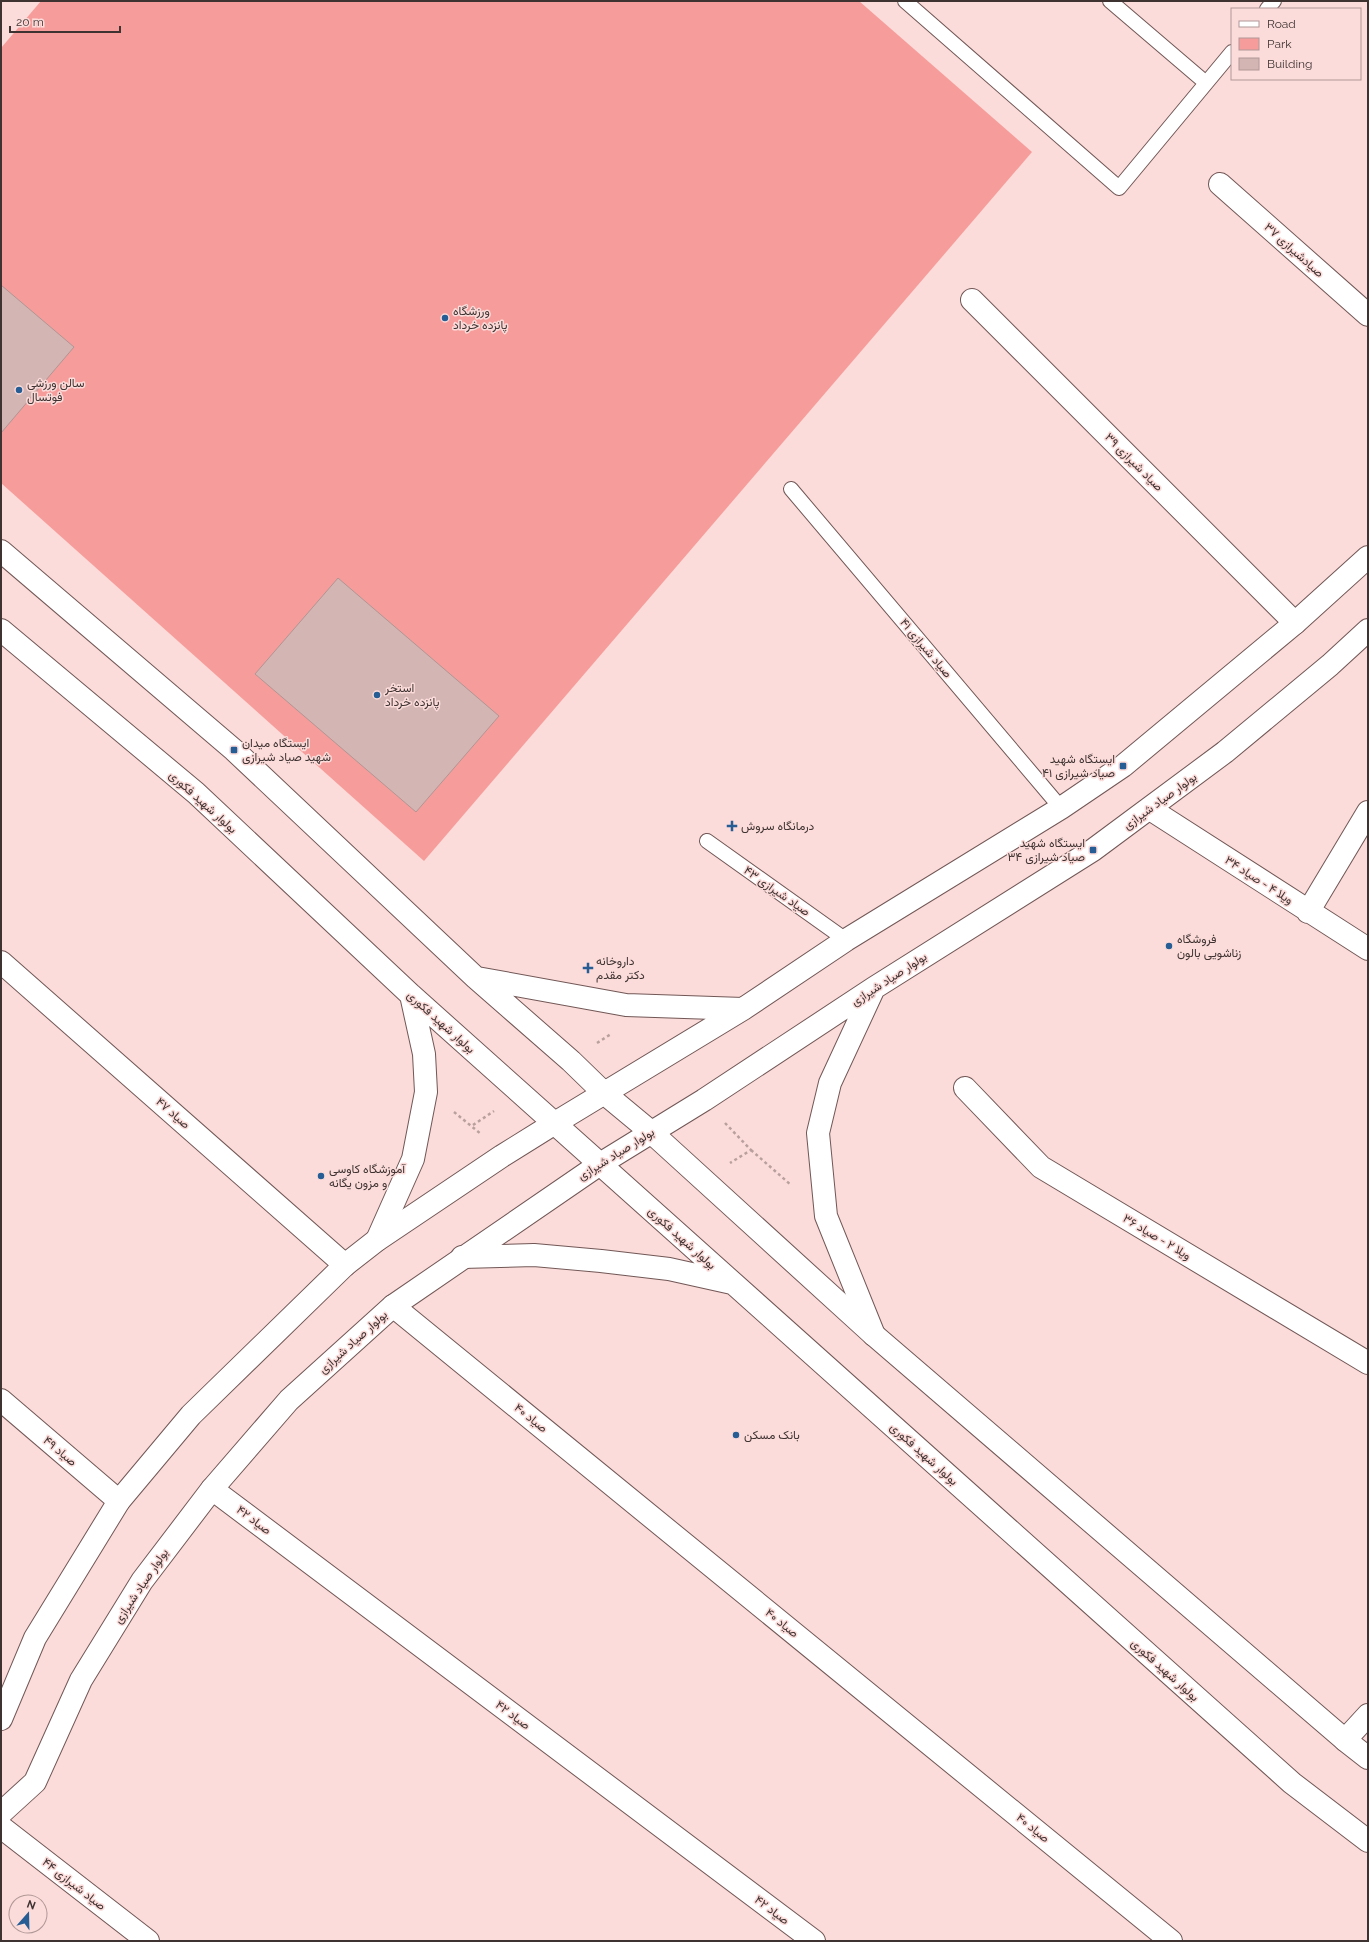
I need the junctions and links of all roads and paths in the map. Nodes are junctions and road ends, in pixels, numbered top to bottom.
1 (905, 1) edge
2 (1110, 1) edge
3 (1231, 53) edge
4 (1206, 83) junction
5 (1220, 184) dead end
6 (972, 300) dead end
7 (1368, 315) edge
8 (791, 488) dead end
9 (1, 551) edge
10 (1368, 557) edge
11 (1295, 623) junction
12 (1, 630) edge
13 (1368, 630) edge
14 (1061, 808) junction
15 (1150, 810) junction
16 (1368, 812) edge
17 (707, 842) dead end
18 (1308, 912) junction
19 (846, 940) junction
20 (1368, 950) edge
21 (1, 962) edge
22 (476, 978) junction
23 (874, 988) junction
24 (411, 995) junction
25 (743, 1009) junction
26 (965, 1088) dead end
27 (604, 1093) junction
28 (555, 1123) junction
29 (651, 1132) junction
30 (751, 1150) dead end
31 (600, 1164) junction
32 (826, 1216) junction
33 (377, 1240) junction
34 (462, 1257) junction
35 (345, 1265) junction
36 (733, 1284) junction
37 (393, 1306) junction
38 (874, 1335) junction
39 (1368, 1363) edge
40 (1, 1400) edge
41 (212, 1489) junction
42 (119, 1501) junction
43 (1368, 1715) edge
44 (1, 1719) edge
45 (1345, 1740) junction
46 (1368, 1758) edge
47 (1, 1813) edge
48 (1, 1827) edge
49 (1368, 1842) edge
50 (148, 1941) edge
51 (814, 1941) edge
52 (1171, 1941) edge

1 - 4 lane
2 - 4 lane
3 - 4 lane
5 - 7 main road, صیادشیرازی ۳۷
6 - 11 main road, صیاد شیرازی ۳۹
8 - 14 lane, صیاد شیرازی ۴۱
9 - 22 main road
10 - 11 main road
11 - 14 main road
12 - 24 main road, بولوار شهید فکوری
13 - 15 main road, بولوار صیاد شیرازی
14 - 19 main road
15 - 18 main road, ویلا ۴ - صیاد ۳۴
15 - 23 main road, بولوار صیاد شیرازی
16 - 18 main road
17 - 19 lane, صیاد شیرازی ۴۳
18 - 20 main road, ویلا ۴ - صیاد ۳۴
19 - 25 main road
21 - 35 main road, صیاد ۴۷
22 - 25 main road
22 - 27 main road
23 - 29 main road, بولوار صیاد شیرازی
23 - 32 main road
24 - 28 main road, بولوار شهید فکوری
24 - 33 main road
25 - 27 main road
26 - 39 main road, ویلا ۲ - صیاد ۳۶
27 - 28 main road
27 - 29 main road
28 - 31 main road, بولوار شهید فکوری
28 - 33 main road
29 - 31 main road, بولوار صیاد شیرازی
29 - 38 main road
30 - 32 path
31 - 34 main road, بولوار صیاد شیرازی
31 - 36 main road, بولوار شهید فکوری
32 - 38 main road
33 - 35 main road
34 - 36 main road
34 - 37 main road, بولوار صیاد شیرازی
35 - 42 main road
36 - 49 main road, بولوار شهید فکوری
37 - 41 main road, بولوار صیاد شیرازی
37 - 52 main road, صیاد ۴۰
38 - 45 main road
40 - 42 main road, صیاد ۴۹
41 - 47 main road, بولوار صیاد شیرازی
41 - 51 main road, صیاد ۴۲
42 - 44 main road
43 - 45 main road
45 - 46 main road
48 - 50 main road, صیاد شیرازی ۴۴

